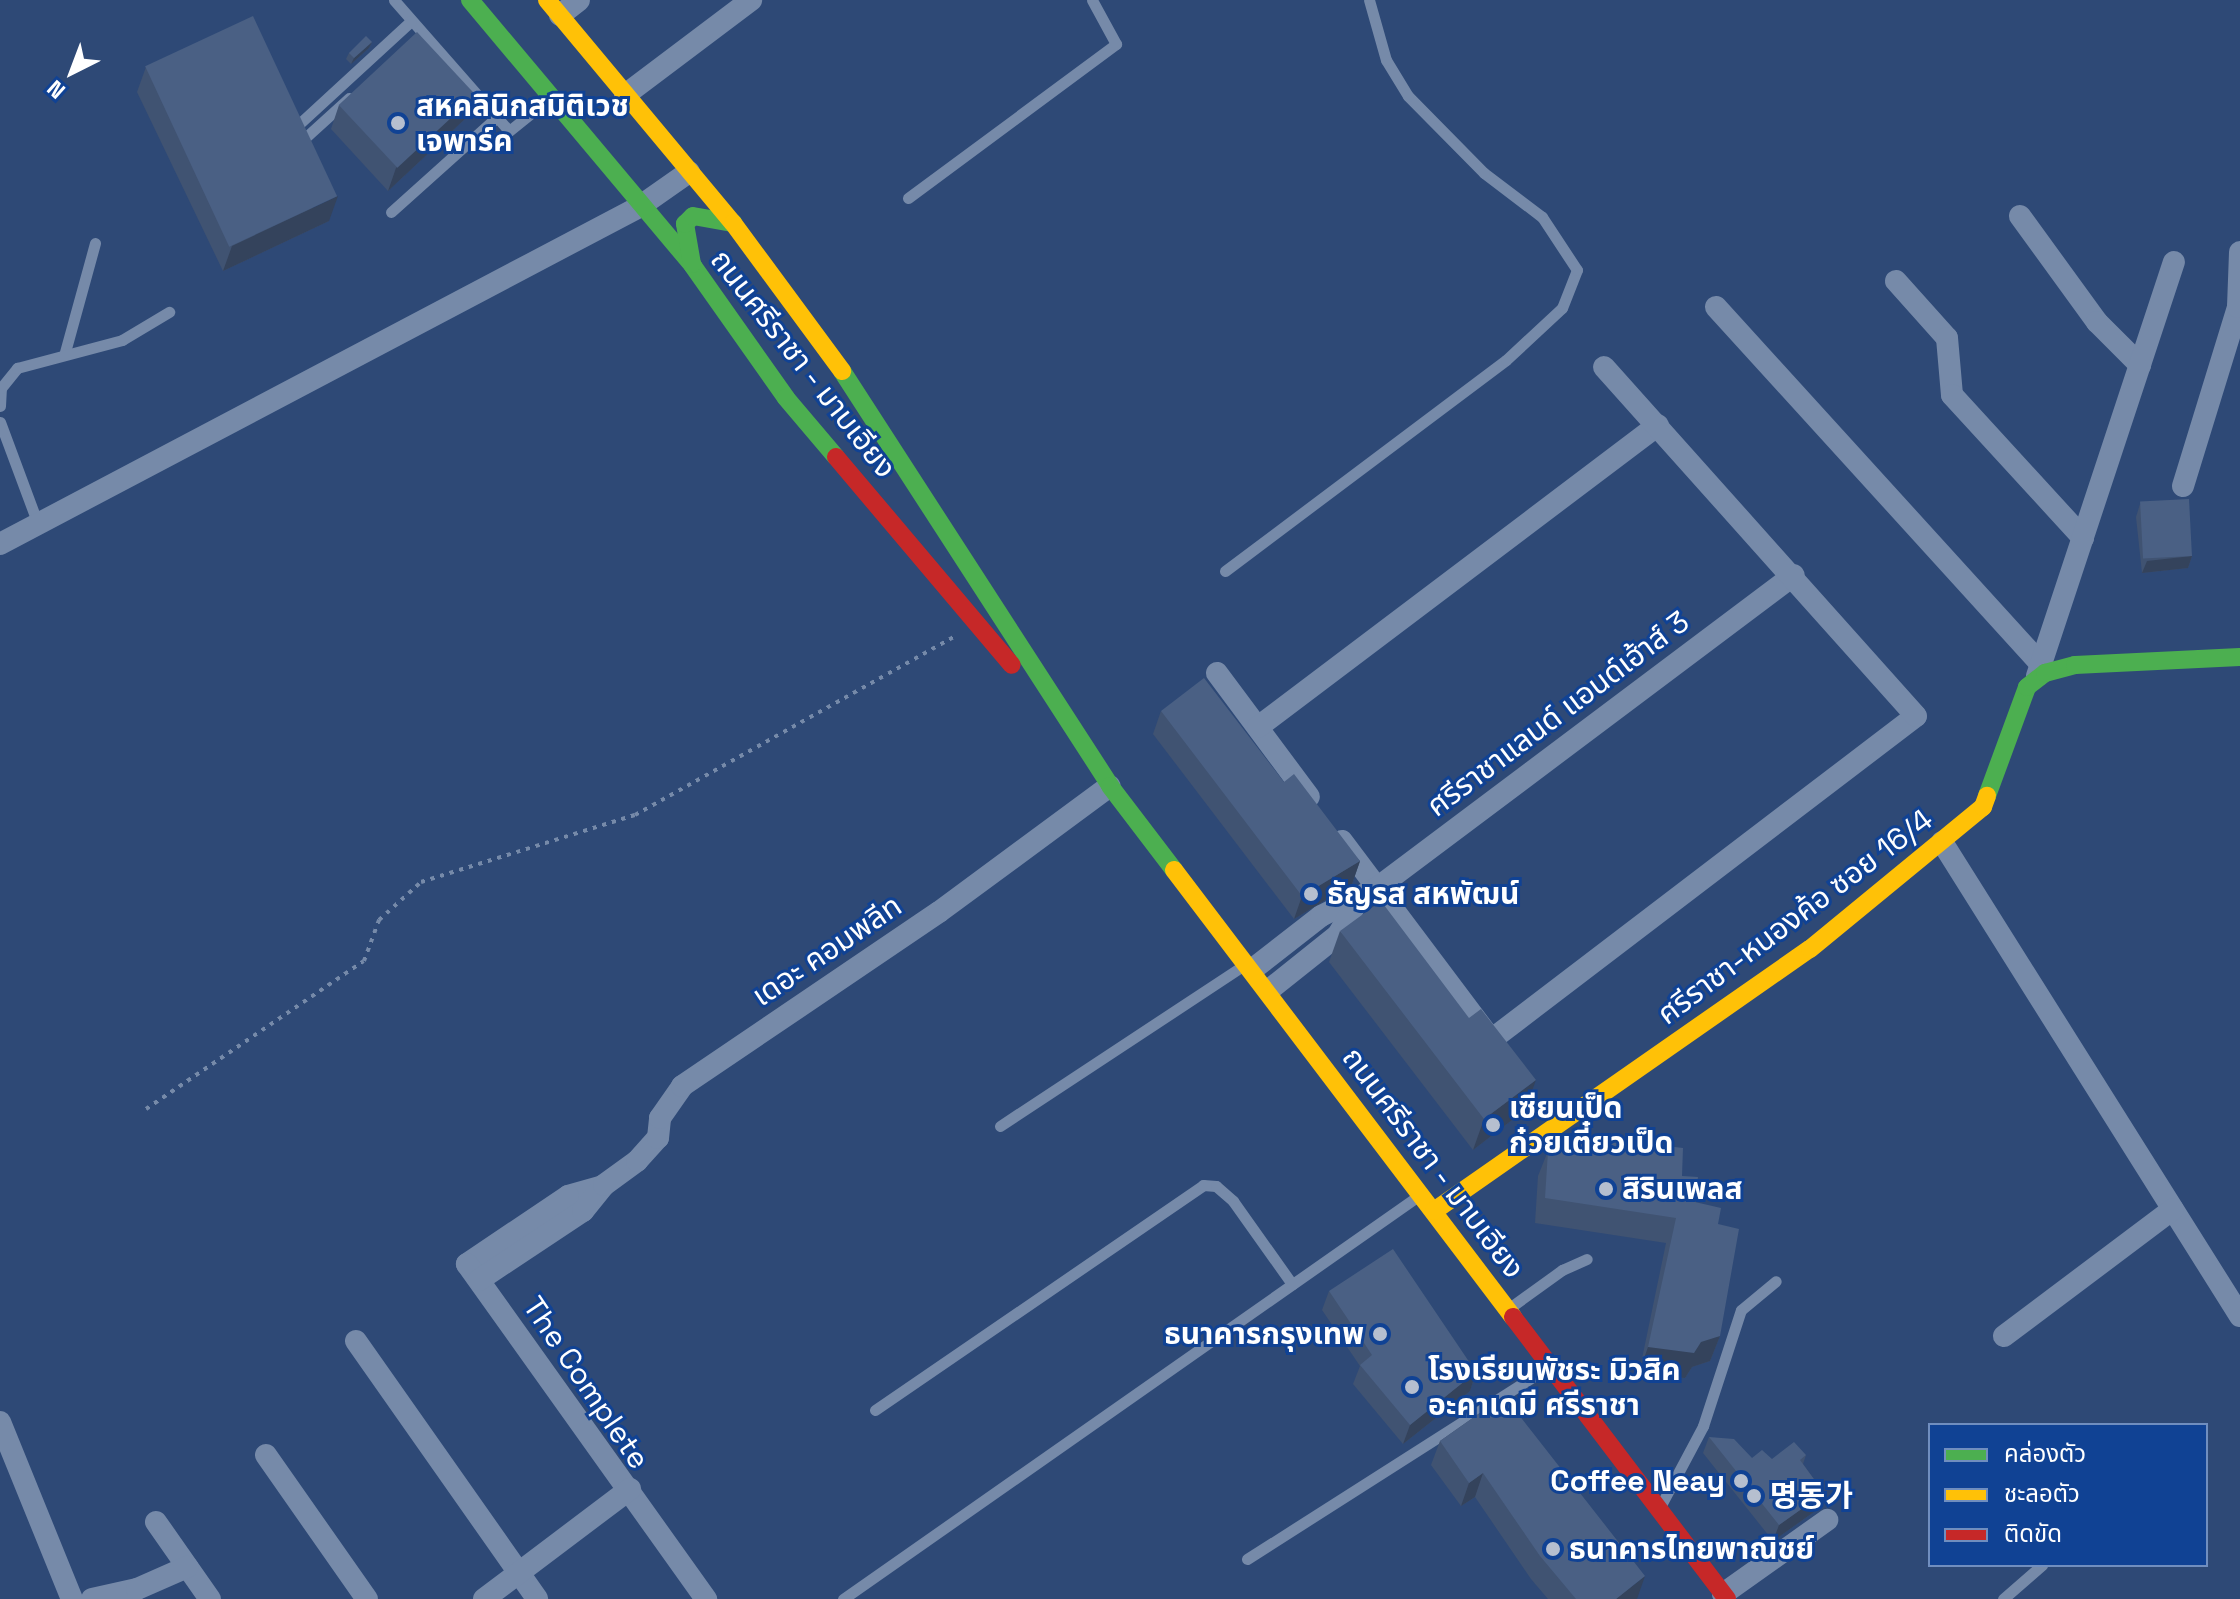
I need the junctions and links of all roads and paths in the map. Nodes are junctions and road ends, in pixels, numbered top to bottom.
1 (394, 0) edge
2 (470, 0) edge
3 (579, 0) edge
4 (751, 0) edge
5 (1092, 0) edge
6 (1369, 0) edge
7 (553, 5) edge
8 (415, 26) junction
9 (625, 95) junction
10 (550, 98) junction
11 (497, 117) junction
12 (299, 124) edge
13 (306, 137) edge
14 (689, 172) junction
15 (908, 198) dead end
16 (639, 207) junction
17 (391, 212) dead end
18 (2020, 216) dead end
19 (733, 223) junction
20 (95, 243) dead end
21 (2240, 252) edge
22 (2174, 262) dead end
23 (693, 266) junction
24 (1896, 281) dead end
25 (1716, 307) dead end
26 (169, 312) dead end
27 (65, 352) junction
28 (2140, 365) junction
29 (1604, 367) dead end
30 (0, 406) edge
31 (0, 422) edge
32 (1658, 425) junction
33 (2183, 486) dead end
34 (38, 524) junction
35 (2083, 538) junction
36 (0, 544) edge
37 (1225, 571) dead end
38 (1794, 575) junction
39 (977, 624) junction
40 (2240, 657) edge
41 (1217, 673) dead end
42 (2038, 673) junction
43 (1258, 727) junction
44 (1094, 761) junction
45 (1110, 786) junction
46 (1942, 842) junction
47 (1377, 888) junction
48 (1358, 901) junction
49 (1251, 965) junction
50 (1269, 990) junction
51 (1491, 1040) junction
52 (1508, 1063) edge
53 (146, 1109) dead end
54 (1000, 1126) dead end
55 (604, 1185) joint
56 (1421, 1194) junction
57 (2173, 1209) junction
58 (1434, 1211) junction
59 (1587, 1259) dead end
60 (1776, 1281) dead end
61 (1292, 1284) junction
62 (1508, 1310) junction
63 (2240, 1316) edge
64 (2004, 1336) dead end
65 (356, 1341) dead end
66 (1550, 1366) junction
67 (875, 1410) dead end
68 (0, 1422) edge
69 (266, 1455) dead end
70 (630, 1489) junction
71 (1660, 1508) junction
72 (1827, 1520) dead end
73 (156, 1522) dead end
74 (1247, 1559) dead end
75 (187, 1567) junction
76 (2040, 1567) edge
77 (519, 1573) junction
78 (131, 1594) edge
79 (1725, 1597) edge
80 (72, 1599) edge
81 (92, 1599) edge
82 (210, 1599) edge
83 (367, 1599) edge
84 (484, 1599) edge
85 (537, 1599) edge
86 (706, 1599) edge
87 (843, 1599) edge
88 (2003, 1599) edge

1 - 8 lane
2 - 10 main road, ถนนศรีราชา - มาบเอียง
3 - 7 street
4 - 9 street
5 - 15 lane
6 - 37 lane
7 - 9 main road, ถนนศรีราชา - มาบเอียง
8 - 11 lane
8 - 12 lane
8 - 13 lane
9 - 14 main road, ถนนศรีราชา - มาบเอียง
10 - 11 lane
10 - 16 main road, ถนนศรีราชา - มาบเอียง
11 - 17 lane
14 - 16 street
14 - 19 main road, ถนนศรีราชา - มาบเอียง
16 - 23 main road, ถนนศรีราชา - มาบเอียง
16 - 34 street
18 - 28 street
19 - 23 main road
19 - 44 main road, ถนนศรีราชา - มาบเอียง
20 - 27 lane
21 - 33 street
22 - 28 street
23 - 39 main road, ถนนศรีราชา - มาบเอียง
24 - 35 street
25 - 42 street
26 - 27 lane
27 - 30 lane
28 - 35 street
29 - 32 street
31 - 34 lane
32 - 38 street
32 - 43 street
34 - 36 street
35 - 42 street
38 - 47 street, ศรีราชาแลนด์ แอนด์เฮ้าส์ 3
38 - 51 street
39 - 44 main road, ถนนศรีราชา - มาบเอียง
39 - 53 path
40 - 42 main road
41 - 43 street
42 - 46 main road, ศรีราชา-หนองค้อ ซอย 16/4
43 - 47 street
44 - 45 main road, ถนนศรีราชา - มาบเอียง
45 - 49 main road, ถนนศรีราชา - มาบเอียง
45 - 55 street, เดอะ คอมพลีท
46 - 57 street
46 - 58 main road, ศรีราชา-หนองค้อ ซอย 16/4
47 - 48 street, ศรีราชาแลนด์ แอนด์เฮ้าส์ 3
47 - 51 street
48 - 49 street, ศรีราชาแลนด์ แอนด์เฮ้าส์ 3
48 - 50 street, ศรีราชาแลนด์ แอนด์เฮ้าส์ 3
49 - 50 main road, ถนนศรีราชา - มาบเอียง
49 - 54 lane
50 - 56 main road, ถนนศรีราชา - มาบเอียง
51 - 52 street
55 - 70 street, The Complete
56 - 58 main road, ถนนศรีราชา - มาบเอียง
56 - 61 lane
57 - 63 street
57 - 64 street
58 - 62 main road, ถนนศรีราชา - มาบเอียง
59 - 62 lane
60 - 71 lane
61 - 67 lane
61 - 87 lane
62 - 66 main road, ถนนศรีราชา - มาบเอียง
65 - 77 street
66 - 71 main road, ถนนศรีราชา - มาบเอียง
66 - 74 lane
68 - 80 street
69 - 83 street
70 - 77 street, The Complete
70 - 86 street
71 - 79 main road, ถนนศรีราชา - มาบเอียง
72 - 79 street
73 - 75 street
75 - 78 street
75 - 82 street
76 - 88 lane
77 - 84 street, The Complete
77 - 85 street
78 - 81 street

